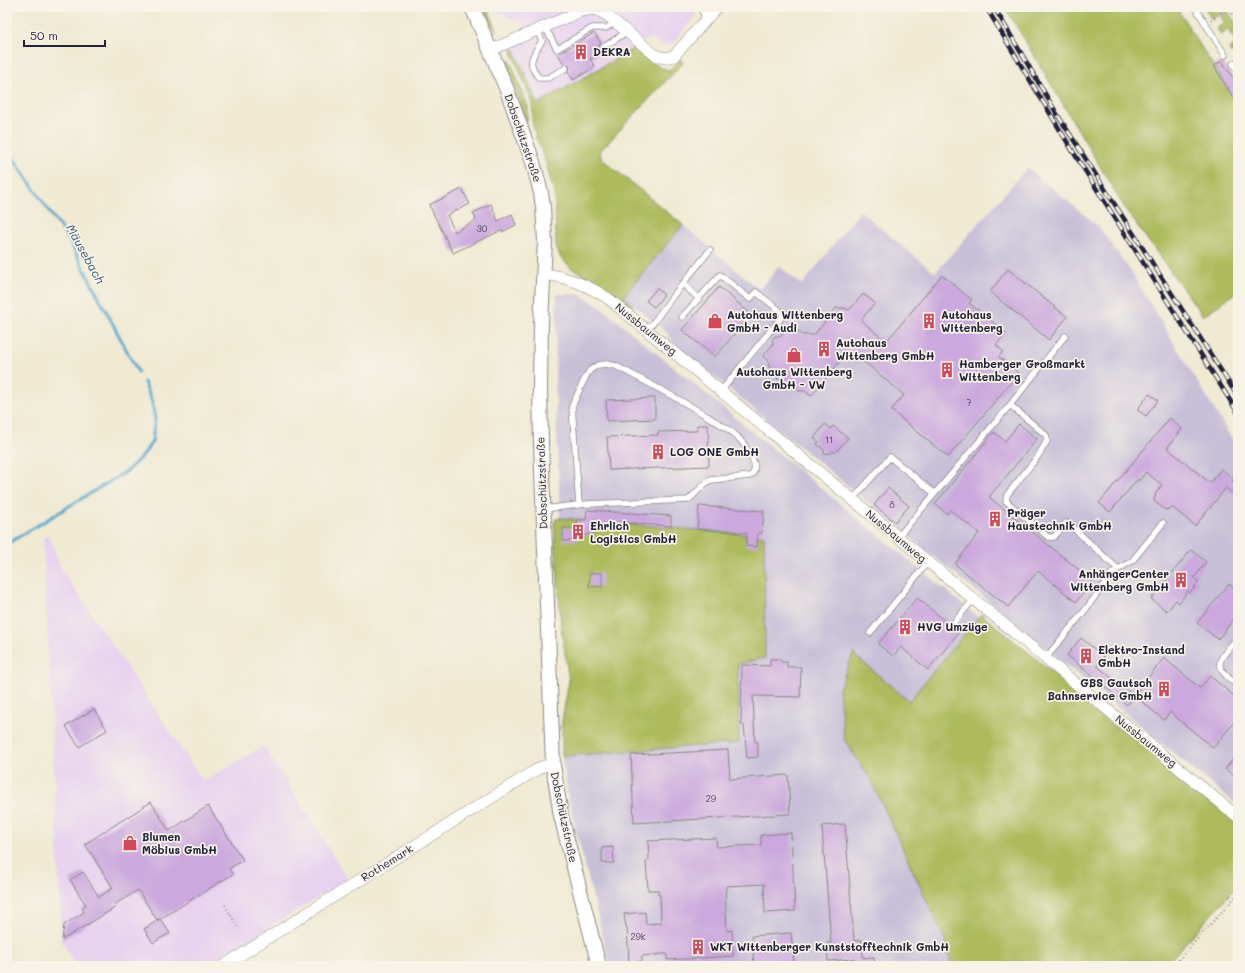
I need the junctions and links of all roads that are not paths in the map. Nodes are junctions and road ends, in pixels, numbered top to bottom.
1 (472, 7) edge
2 (700, 7) edge
3 (717, 7) edge
4 (1195, 7) edge
5 (597, 8) edge
6 (706, 20) junction
7 (616, 22) junction
8 (541, 29) junction
9 (627, 32) junction
10 (603, 47) dead end
11 (491, 50) junction
12 (1225, 55) dead end
13 (1238, 61) edge
14 (566, 68) dead end
15 (1238, 71) edge
16 (710, 250) dead end
17 (544, 274) junction
18 (683, 284) junction
19 (699, 299) junction
20 (682, 317) dead end
21 (648, 330) junction
22 (1064, 336) dead end
23 (721, 391) junction
24 (1010, 404) junction
25 (934, 494) junction
26 (852, 500) junction
27 (579, 505) junction
28 (543, 509) junction
29 (1163, 523) dead end
30 (898, 538) junction
31 (928, 562) junction
32 (1118, 569) junction
33 (973, 600) junction
34 (951, 626) dead end
35 (870, 633) dead end
36 (1238, 637) edge
37 (1045, 659) junction
38 (1238, 686) edge
39 (553, 765) junction
40 (1238, 817) edge
41 (223, 966) edge
42 (599, 966) edge

1 - 11 street, Dobschützstraße
2 - 6 lane
3 - 6 street
4 - 12 lane
5 - 7 street
5 - 8 street
6 - 9 street
7 - 8 lane
7 - 9 street
8 - 11 street
8 - 14 lane
9 - 10 lane
11 - 17 street, Dobschützstraße
13 - 15 lane
16 - 18 lane
17 - 21 street, Nussbaumweg
17 - 28 street, Dobschützstraße
18 - 19 lane
18 - 21 lane
19 - 20 lane
19 - 23 lane
21 - 23 street, Nussbaumweg
22 - 24 lane
23 - 26 street, Nussbaumweg
24 - 25 lane
24 - 32 lane
25 - 26 lane
25 - 30 lane
26 - 30 street, Nussbaumweg
27 - 27 lane
27 - 28 lane
28 - 39 street, Dobschützstraße
29 - 32 lane
30 - 31 street, Nussbaumweg
31 - 33 street, Nussbaumweg
31 - 35 lane
32 - 37 lane
33 - 34 lane
33 - 37 street, Nussbaumweg
36 - 38 lane
37 - 40 street, Nussbaumweg
39 - 41 street, Rothemark
39 - 42 street, Dobschützstraße

